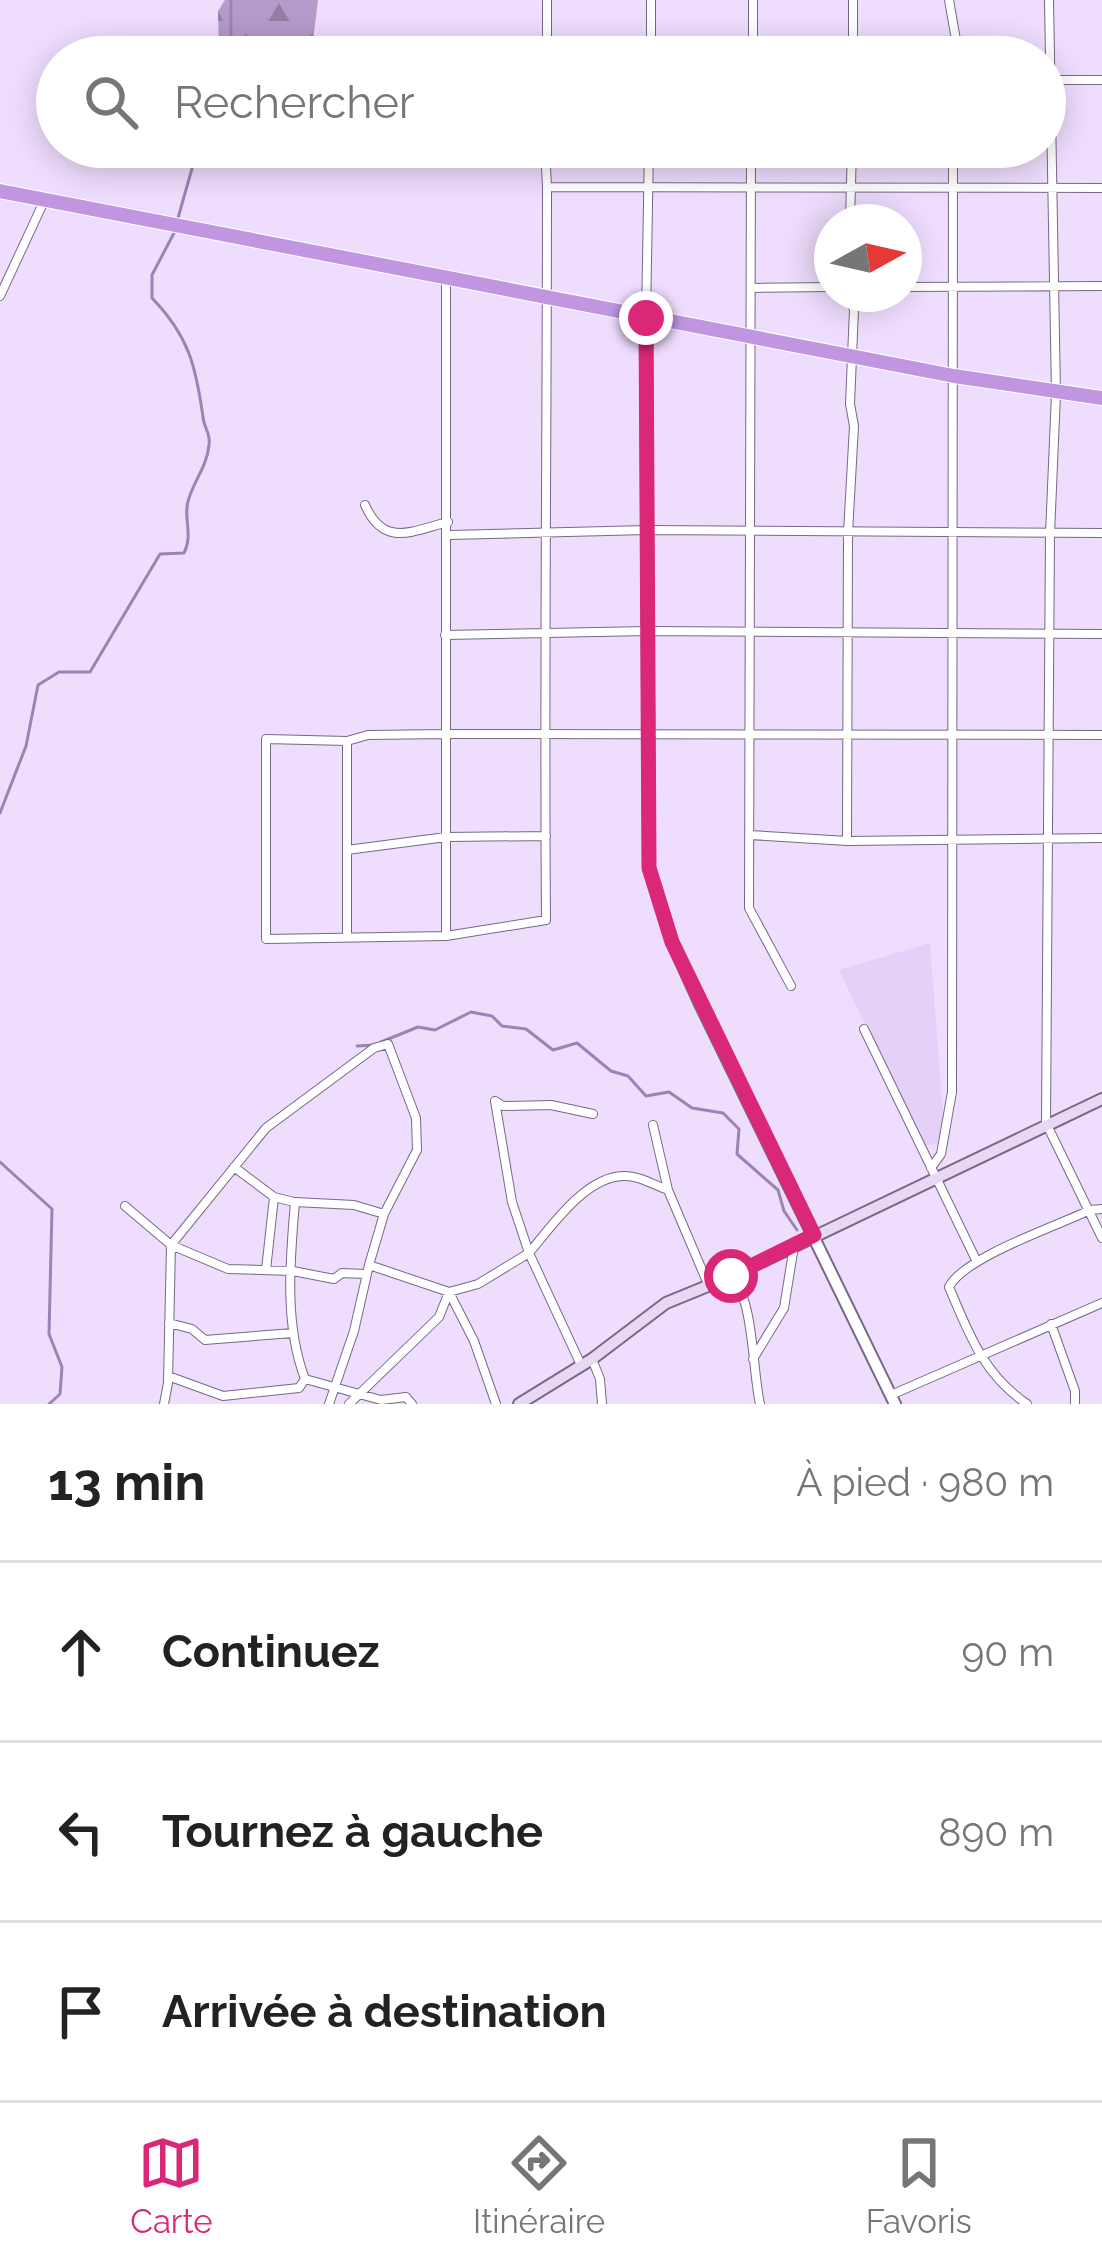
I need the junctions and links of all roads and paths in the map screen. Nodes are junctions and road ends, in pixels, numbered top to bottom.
1 (547, 0) edge
2 (651, 0) edge
3 (753, 0) edge
4 (853, 0) edge
5 (949, 0) edge
6 (1049, 0) edge
7 (547, 36) edge
8 (651, 36) edge
9 (753, 36) edge
10 (853, 36) edge
11 (955, 36) edge
12 (1049, 36) edge
13 (1066, 80) edge
14 (1102, 80) edge
15 (546, 168) edge
16 (648, 168) edge
17 (750, 168) edge
18 (851, 168) edge
19 (952, 168) edge
20 (1049, 168) edge
21 (547, 187) junction
22 (648, 187) junction
23 (750, 187) junction
24 (851, 187) junction
25 (952, 187) junction
26 (1049, 188) junction
27 (1102, 188) edge
28 (0, 191) edge
29 (46, 197) junction
30 (851, 204) edge
31 (446, 276) junction
32 (1102, 286) edge
33 (814, 287) edge
34 (922, 287) edge
35 (951, 287) junction
36 (1052, 287) junction
37 (751, 288) junction
38 (0, 296) edge
39 (546, 297) junction
40 (854, 312) edge
41 (646, 318) junction
42 (751, 336) junction
43 (852, 356) junction
44 (954, 376) junction
45 (1056, 394) junction
46 (1102, 398) edge
47 (365, 505) dead end
48 (448, 522) junction
49 (647, 530) junction
50 (545, 531) junction
51 (749, 532) junction
52 (848, 533) junction
53 (952, 533) junction
54 (1102, 533) edge
55 (1050, 534) junction
56 (449, 535) junction
57 (647, 631) junction
58 (545, 632) junction
59 (748, 634) junction
60 (848, 634) junction
61 (1102, 634) edge
62 (446, 635) junction
63 (953, 635) junction
64 (1050, 635) junction
65 (848, 733) junction
66 (446, 734) junction
67 (648, 734) junction
68 (954, 734) junction
69 (1049, 734) junction
70 (1102, 735) edge
71 (546, 736) junction
72 (747, 736) junction
73 (346, 741) junction
74 (750, 835) junction
75 (546, 836) junction
76 (446, 837) junction
77 (1051, 838) junction
78 (1102, 838) edge
79 (847, 841) junction
80 (954, 841) junction
81 (347, 850) junction
82 (347, 936) junction
83 (446, 936) junction
84 (791, 986) dead end
85 (864, 1029) dead end
86 (1102, 1099) edge
87 (592, 1114) dead end
88 (1046, 1123) junction
89 (653, 1125) dead end
90 (234, 1167) junction
91 (933, 1172) junction
92 (668, 1190) junction
93 (274, 1197) junction
94 (295, 1202) junction
95 (125, 1206) dead end
96 (1102, 1209) edge
97 (1090, 1210) junction
98 (384, 1214) junction
99 (814, 1235) junction
100 (1102, 1238) edge
101 (795, 1244) junction
102 (171, 1245) junction
103 (529, 1253) junction
104 (977, 1262) junction
105 (367, 1269) junction
106 (266, 1270) junction
107 (293, 1271) junction
108 (731, 1276) junction
109 (708, 1284) junction
110 (449, 1292) junction
111 (1102, 1303) edge
112 (169, 1323) junction
113 (1051, 1324) junction
114 (293, 1333) junction
115 (977, 1355) junction
116 (751, 1361) junction
117 (586, 1362) junction
118 (168, 1376) junction
119 (304, 1379) junction
120 (335, 1386) junction
121 (362, 1394) junction
122 (223, 1396) junction
123 (893, 1400) edge
124 (164, 1404) edge
125 (232, 1404) edge
126 (329, 1404) edge
127 (349, 1404) edge
128 (412, 1404) edge
129 (496, 1404) edge
130 (519, 1404) edge
131 (602, 1404) edge
132 (760, 1404) edge
133 (1027, 1404) edge
134 (1075, 1404) edge

1 - 7 street
2 - 8 street
3 - 9 street
4 - 10 street
5 - 11 street
6 - 12 street
13 - 14 street
15 - 21 street
16 - 22 street
17 - 23 street
18 - 24 street
19 - 25 street
20 - 26 street
21 - 22 street
21 - 39 street
22 - 23 street
22 - 41 street
23 - 24 street
23 - 37 street
24 - 25 street
24 - 30 street
25 - 26 street
25 - 35 street
26 - 27 street
26 - 36 street
28 - 29 highway
29 - 31 highway
29 - 38 street
31 - 39 highway
31 - 48 street
32 - 36 street
33 - 37 street
34 - 35 street
35 - 36 street
35 - 44 street
36 - 45 street
37 - 42 street
39 - 41 highway
39 - 50 street
40 - 43 street
41 - 42 highway
41 - 49 street
42 - 43 highway
42 - 51 street
43 - 44 highway
43 - 52 street
44 - 45 highway
44 - 53 street
45 - 46 highway
45 - 55 street
47 - 48 street
48 - 56 street
49 - 50 street
49 - 51 street
49 - 57 street
50 - 56 street
50 - 58 street
51 - 52 street
51 - 59 street
52 - 53 street
52 - 60 street
53 - 55 street
53 - 63 street
54 - 55 street
55 - 64 street
56 - 62 street
57 - 58 street
57 - 59 street
57 - 67 street
58 - 62 street
58 - 71 street
59 - 60 street
59 - 72 street
60 - 63 street
60 - 65 street
61 - 64 street
62 - 66 street
63 - 64 street
63 - 68 street
64 - 69 street
65 - 68 street
65 - 72 street
65 - 79 street
66 - 71 street
66 - 73 street
66 - 76 street
67 - 71 street
67 - 72 street
67 - 99 street
68 - 69 street
68 - 80 street
69 - 70 street
69 - 77 street
71 - 75 street
72 - 74 street
73 - 81 street
73 - 82 street
74 - 79 street
74 - 84 street
75 - 76 street
75 - 83 street
76 - 81 street
76 - 83 street
77 - 78 street
77 - 80 street
77 - 88 street
79 - 80 street
80 - 91 street
81 - 82 street
82 - 83 street
85 - 91 street
86 - 88 main road
87 - 103 street
88 - 91 main road
88 - 97 street
89 - 92 street
90 - 93 street
90 - 98 street
90 - 102 street
91 - 99 main road
91 - 104 street
92 - 103 street
92 - 109 street
93 - 94 street
93 - 106 street
94 - 98 street
94 - 107 street
95 - 102 street
96 - 97 street
97 - 100 street
97 - 104 street
98 - 105 street
99 - 101 main road
99 - 123 street
101 - 108 main road
101 - 116 street
102 - 106 street
102 - 112 street
103 - 110 street
103 - 117 street
104 - 115 street
105 - 107 street
105 - 110 street
105 - 120 street
106 - 107 street
107 - 114 street
108 - 109 main road
108 - 116 street
109 - 117 main road
110 - 121 street
110 - 129 street
111 - 113 street
112 - 114 street
112 - 118 street
113 - 115 street
113 - 134 street
114 - 119 street
115 - 123 street
115 - 133 street
116 - 132 street
117 - 130 main road
117 - 131 street
118 - 122 street
118 - 124 street
119 - 120 street
119 - 122 street
120 - 121 street
120 - 126 street
121 - 127 street
121 - 128 street
122 - 125 street

